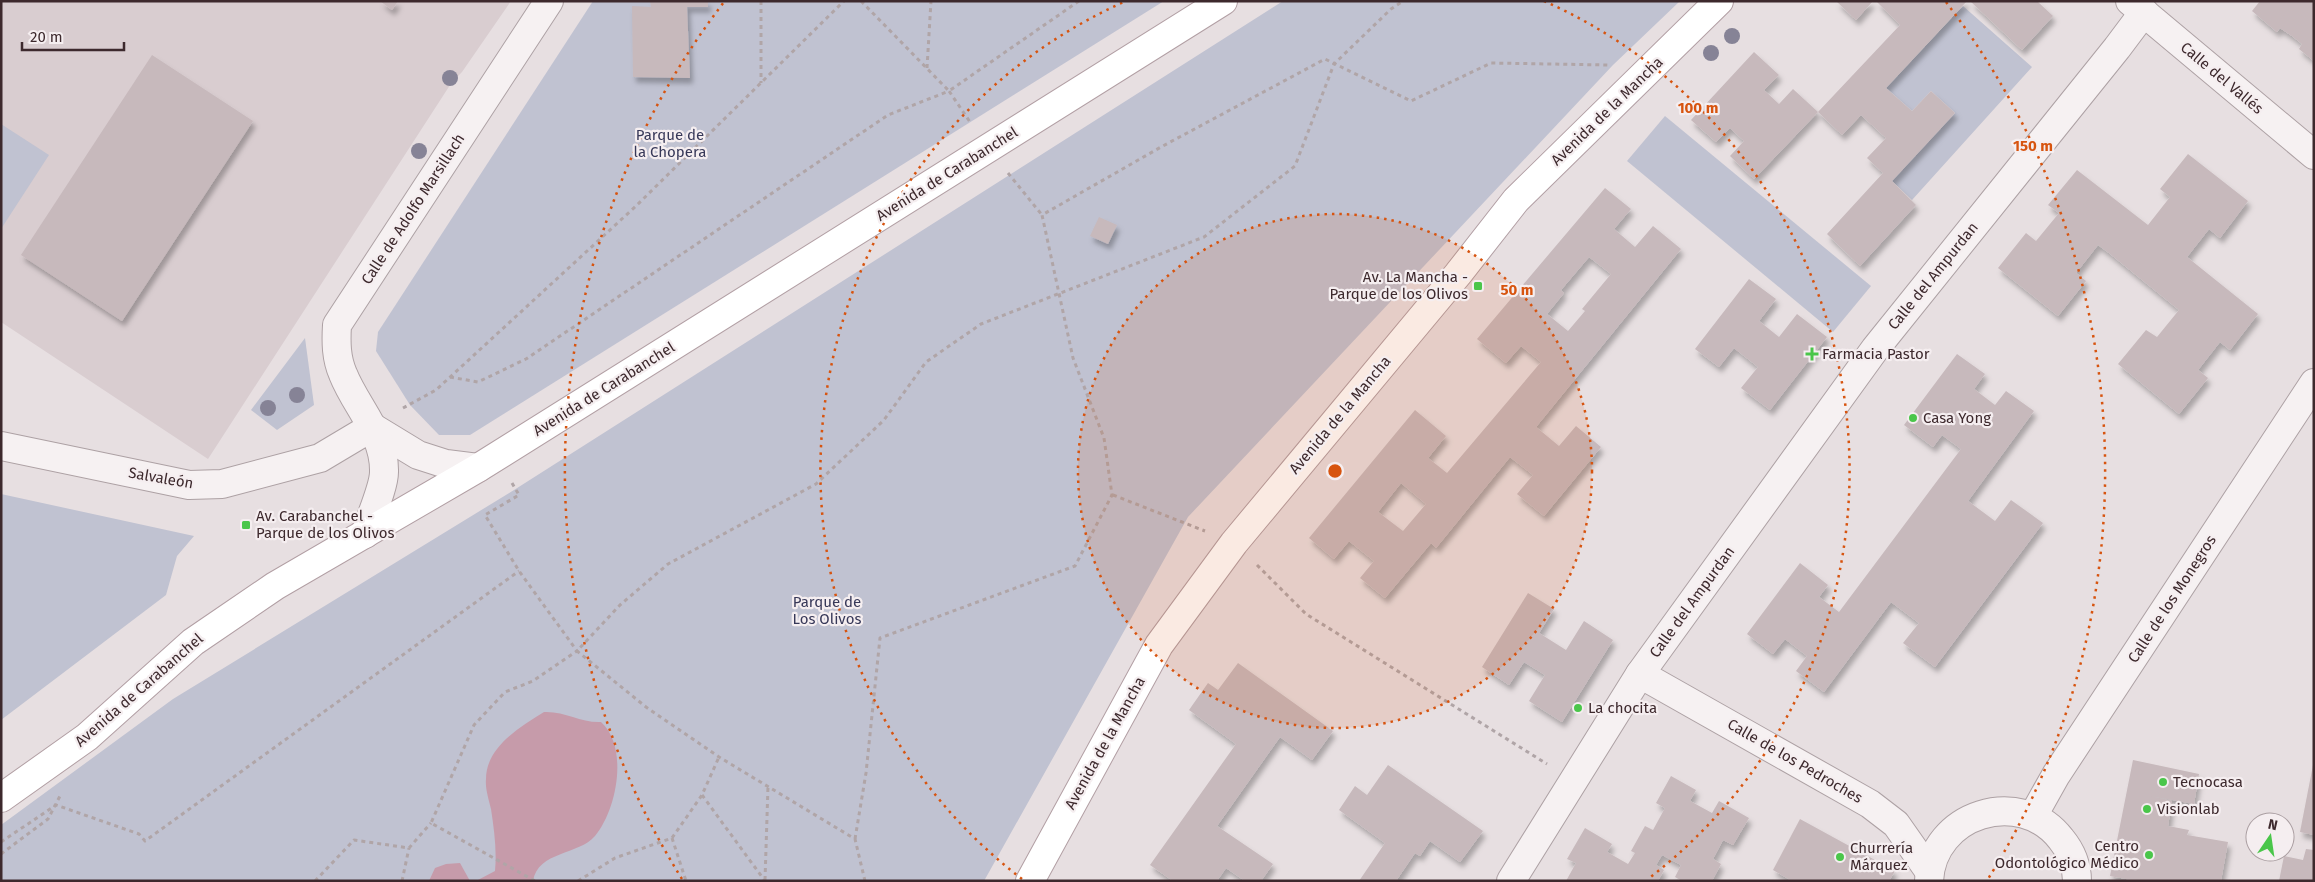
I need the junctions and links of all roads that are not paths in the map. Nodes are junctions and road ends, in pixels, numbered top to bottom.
1 (549, 1) edge
2 (1223, 1) edge
3 (1719, 1) edge
4 (2137, 7) edge
5 (2314, 155) edge
6 (2314, 383) edge
7 (372, 427) junction
8 (1, 446) edge
9 (487, 462) junction
10 (364, 534) junction
11 (1634, 684) junction
12 (88, 737) junction
13 (1, 783) edge
14 (1, 798) edge
15 (2033, 816) junction
16 (1929, 876) edge
17 (1030, 881) edge
18 (1511, 881) edge
19 (1527, 881) edge
20 (2078, 881) edge

1 - 7 street, Calle de Adolfo Marsillach
2 - 9 main road, Avenida de Carabanchel
3 - 17 main road, Avenida de la Mancha
4 - 5 street, Calle del Vallés
4 - 11 street, Calle del Ampurdan
6 - 15 street, Calle de los Monegros
7 - 8 street, Salvaleón
7 - 9 street
7 - 10 street, Calle de Adolfo Marsillach
9 - 10 main road, Avenida de Carabanchel
10 - 12 main road, Avenida de Carabanchel
11 - 16 street, Calle de los Pedroches
11 - 18 street, Calle del Ampurdan
11 - 19 street, Calle del Ampurdan
12 - 13 main road
12 - 14 main road, Avenida de Carabanchel
15 - 16 street
15 - 20 street

